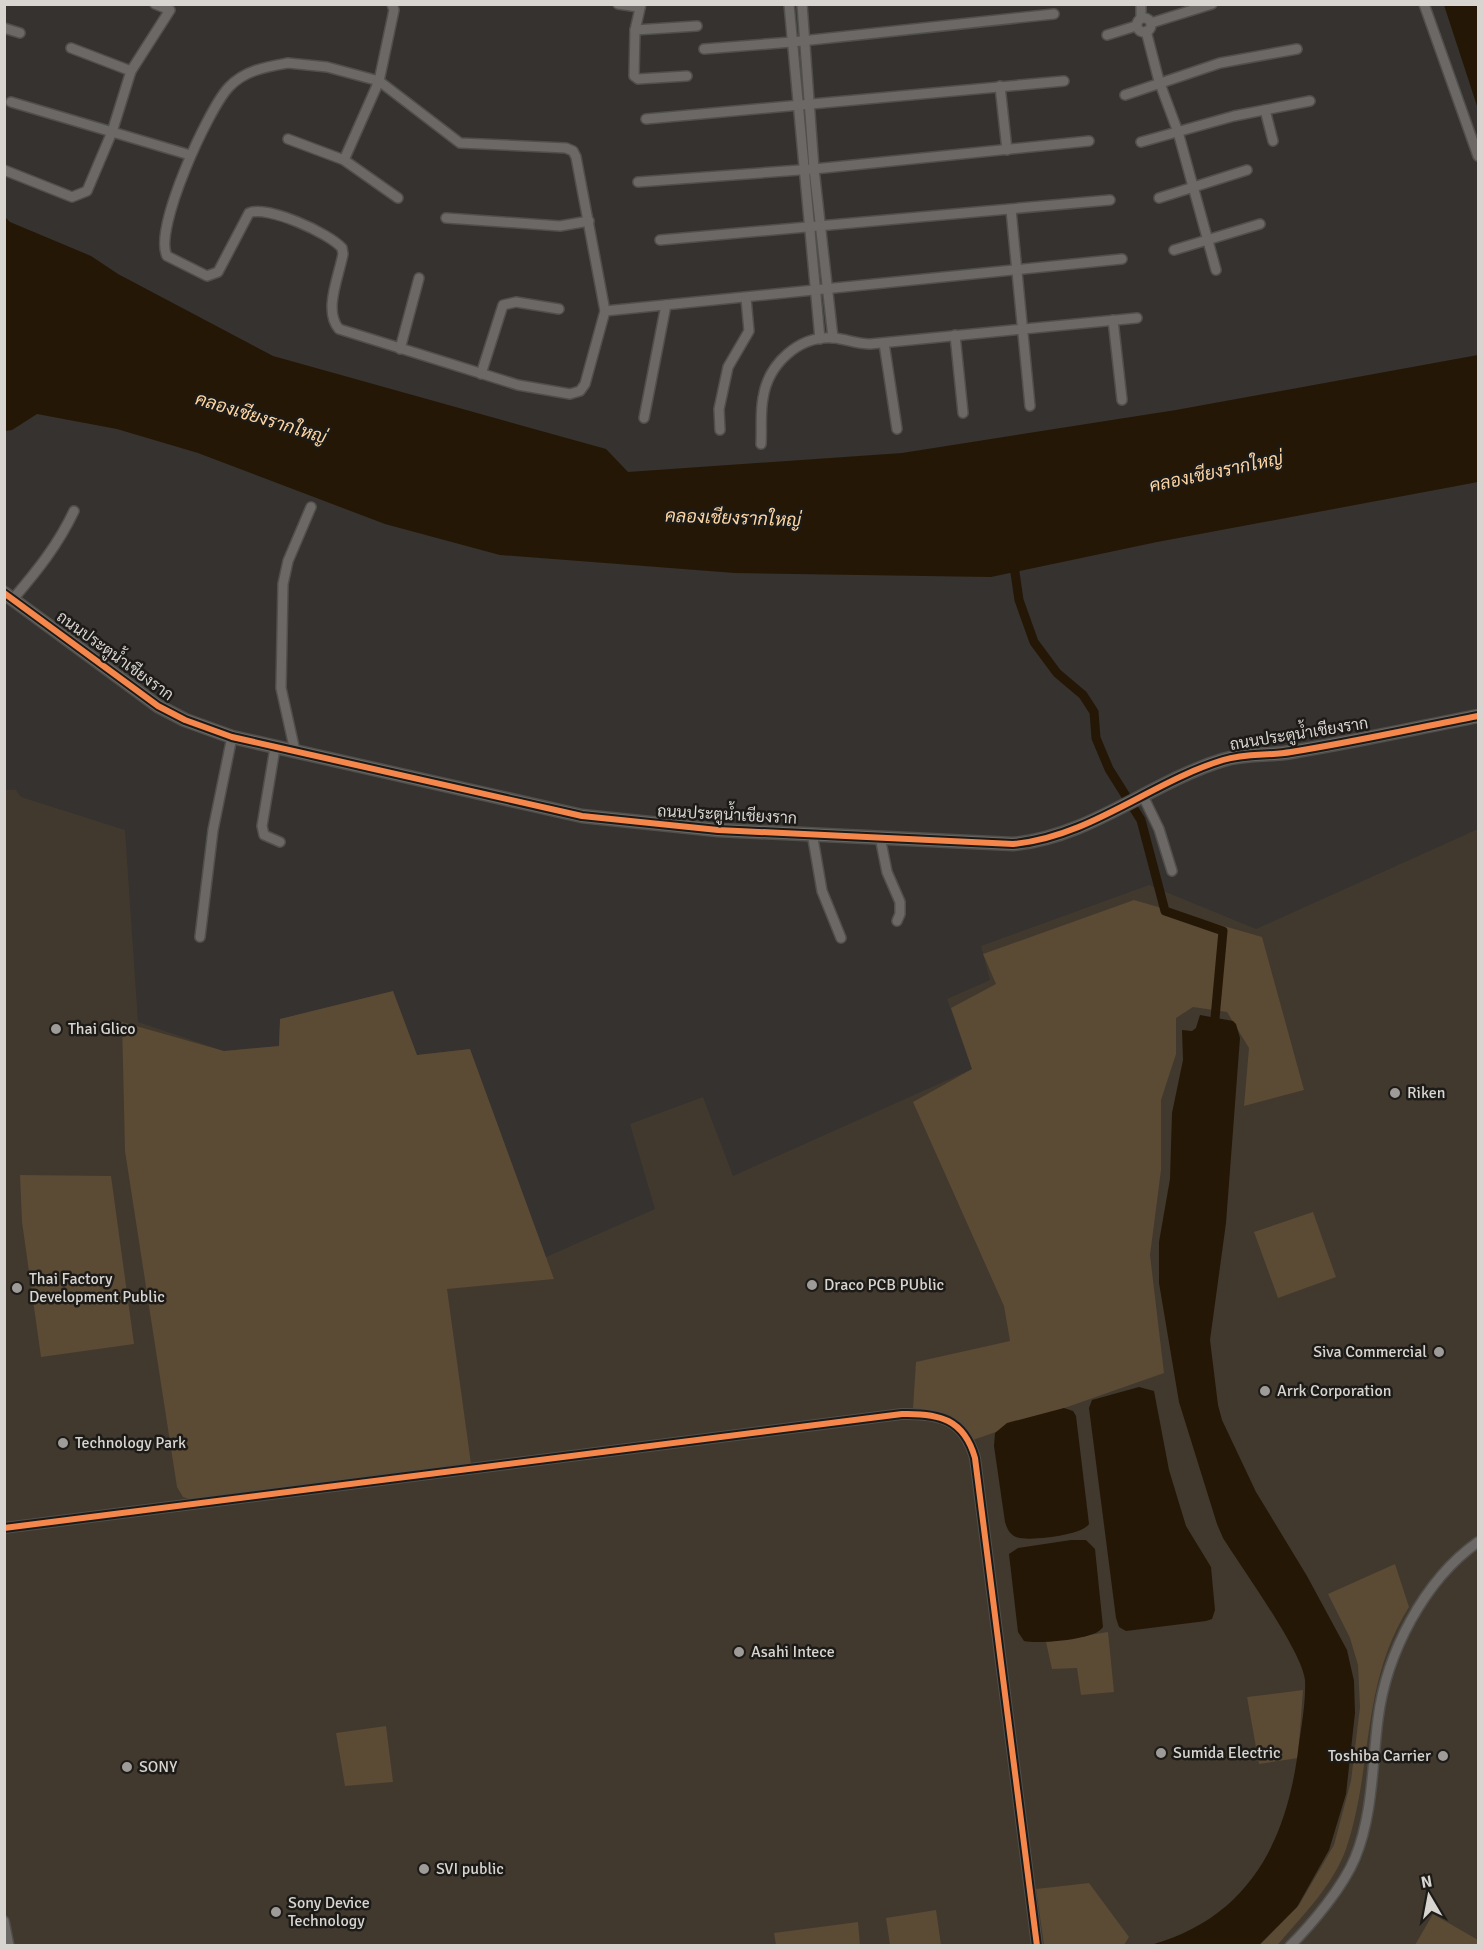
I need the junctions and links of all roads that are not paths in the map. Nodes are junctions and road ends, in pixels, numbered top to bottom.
1 (155, 4) edge
2 (392, 4) edge
3 (618, 4) edge
4 (789, 4) edge
5 (802, 4) edge
6 (1141, 4) edge
7 (1212, 4) edge
8 (1424, 4) edge
9 (640, 6) edge
10 (1054, 14) dead end
11 (1139, 22) junction
12 (697, 26) dead end
13 (1149, 27) junction
14 (4, 28) edge
15 (635, 30) junction
16 (20, 33) dead end
17 (1107, 35) dead end
18 (806, 40) junction
19 (792, 42) junction
20 (71, 48) dead end
21 (704, 49) dead end
22 (1297, 49) dead end
23 (130, 71) junction
24 (687, 75) dead end
25 (379, 81) junction
26 (1064, 81) dead end
27 (1159, 81) junction
28 (1000, 86) junction
29 (1125, 95) dead end
30 (1310, 101) dead end
31 (11, 102) dead end
32 (810, 105) junction
33 (797, 106) junction
34 (1265, 110) junction
35 (646, 119) dead end
36 (112, 132) junction
37 (1178, 132) junction
38 (288, 139) dead end
39 (1089, 141) dead end
40 (1273, 141) dead end
41 (1141, 142) dead end
42 (1007, 150) junction
43 (190, 155) junction
44 (1479, 156) edge
45 (344, 160) junction
46 (814, 169) junction
47 (4, 170) edge
48 (802, 170) junction
49 (1247, 170) dead end
50 (638, 182) dead end
51 (1193, 187) junction
52 (398, 198) dead end
53 (1159, 198) dead end
54 (1110, 200) dead end
55 (1011, 210) junction
56 (446, 218) dead end
57 (589, 221) junction
58 (1260, 224) dead end
59 (821, 227) junction
60 (808, 229) junction
61 (1208, 238) junction
62 (660, 240) dead end
63 (1174, 250) dead end
64 (1122, 259) dead end
65 (1016, 270) junction
66 (1216, 270) dead end
67 (419, 278) dead end
68 (828, 288) junction
69 (815, 290) junction
70 (746, 298) junction
71 (662, 306) junction
72 (559, 309) dead end
73 (605, 311) junction
74 (1137, 318) dead end
75 (1113, 320) junction
76 (1022, 328) junction
77 (955, 335) junction
78 (833, 338) junction
79 (820, 339) junction
80 (884, 343) junction
81 (400, 349) junction
82 (481, 374) junction
83 (1122, 400) dead end
84 (1030, 406) dead end
85 (963, 413) dead end
86 (644, 418) dead end
87 (897, 429) dead end
88 (720, 430) dead end
89 (761, 444) dead end
90 (311, 507) dead end
91 (74, 512) dead end
92 (9, 596) edge
93 (1479, 716) edge
94 (232, 737) junction
95 (275, 748) junction
96 (295, 751) junction
97 (1142, 797) junction
98 (812, 833) junction
99 (880, 837) junction
100 (280, 842) dead end
101 (1172, 871) dead end
102 (897, 921) dead end
103 (200, 937) dead end
104 (841, 938) dead end
105 (4, 1528) edge
106 (1479, 1542) edge
107 (4, 1921) edge
108 (9, 1946) edge
109 (1037, 1946) edge
110 (1290, 1946) edge

1 - 23 street
2 - 25 street
3 - 9 street
4 - 19 street
5 - 18 street
6 - 11 street
7 - 13 street
8 - 44 street
9 - 15 street
10 - 18 street
11 - 13 street
11 - 17 street
12 - 15 street
13 - 27 street
14 - 16 street
15 - 24 street
18 - 19 street
18 - 32 street
19 - 21 street
19 - 33 street
20 - 23 street
22 - 27 street
23 - 36 street
25 - 43 street
25 - 45 street
25 - 57 street
26 - 28 street
27 - 29 street
27 - 37 street
28 - 32 street
28 - 42 street
30 - 34 street
31 - 36 street
32 - 33 street
32 - 46 street
33 - 35 street
33 - 48 street
34 - 37 street
34 - 40 street
36 - 43 street
36 - 47 street
37 - 41 street
37 - 51 street
38 - 45 street
39 - 42 street
42 - 46 street
43 - 81 street
45 - 52 street
46 - 48 street
46 - 59 street
48 - 50 street
48 - 60 street
49 - 51 street
51 - 53 street
51 - 61 street
54 - 55 street
55 - 59 street
55 - 65 street
56 - 57 street
57 - 73 street
58 - 61 street
59 - 60 street
59 - 68 street
60 - 62 street
60 - 69 street
61 - 63 street
61 - 66 street
64 - 65 street
65 - 68 street
65 - 76 street
67 - 81 street
68 - 69 street
68 - 78 street
69 - 70 street
69 - 79 street
70 - 71 street
70 - 88 street
71 - 73 street
71 - 86 street
72 - 82 street
73 - 82 street
74 - 75 street
75 - 76 street
75 - 83 street
76 - 77 street
76 - 84 street
77 - 80 street
77 - 85 street
78 - 79 street
78 - 80 street
79 - 89 street
80 - 87 street
81 - 82 street
90 - 96 street
91 - 92 street
92 - 94 street, ถนนประตูน้ำเชียงราก
93 - 97 street, ถนนประตูน้ำเชียงราก
94 - 95 street, ถนนประตูน้ำเชียงราก
94 - 103 street
95 - 96 street, ถนนประตูน้ำเชียงราก
95 - 100 street
96 - 98 street, ถนนประตูน้ำเชียงราก
97 - 99 street, ถนนประตูน้ำเชียงราก
97 - 101 street
98 - 99 street, ถนนประตูน้ำเชียงราก
98 - 104 street
99 - 102 street
105 - 109 street
106 - 110 street
107 - 108 street

